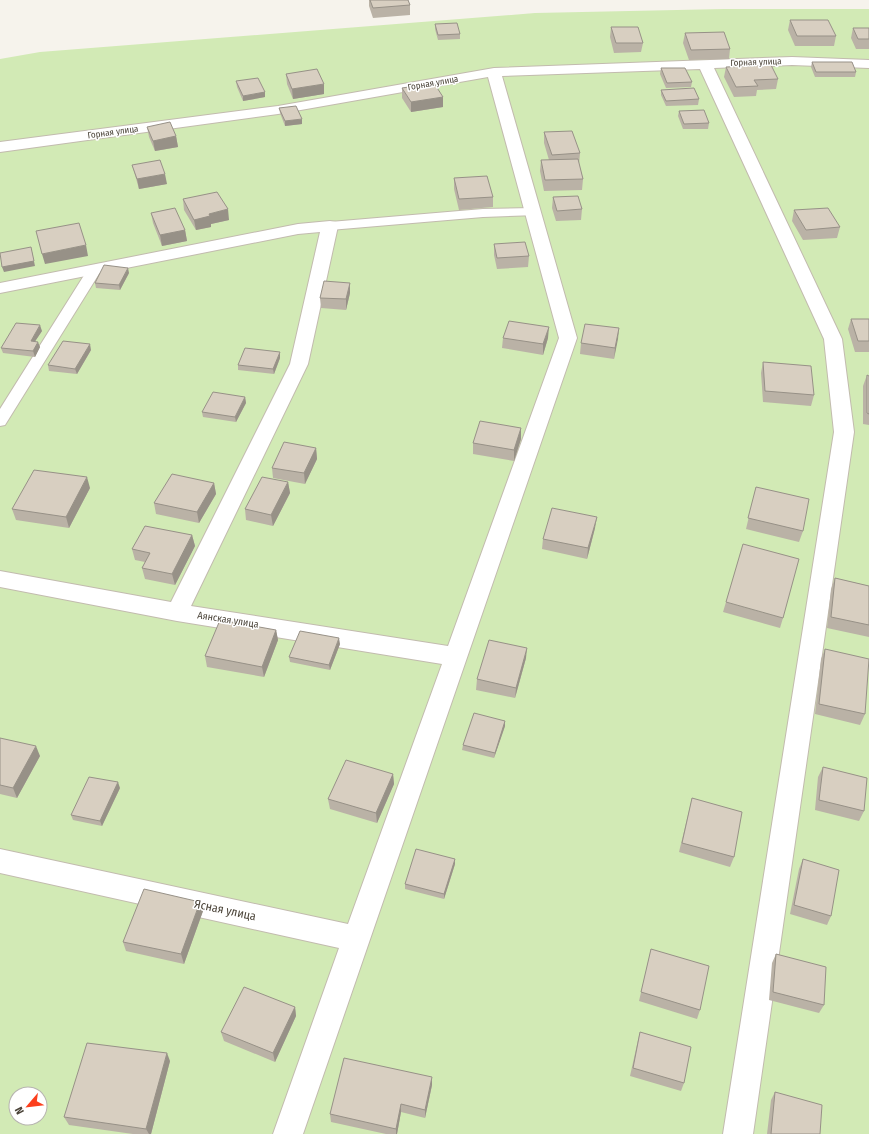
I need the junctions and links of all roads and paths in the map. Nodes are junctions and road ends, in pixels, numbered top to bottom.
1 (705, 64) junction
2 (869, 64) edge
3 (494, 72) junction
4 (0, 147) edge
5 (533, 212) junction
6 (330, 226) junction
7 (95, 269) junction
8 (0, 288) edge
9 (0, 422) edge
10 (0, 579) edge
11 (176, 612) junction
12 (456, 657) junction
13 (0, 861) edge
14 (357, 938) junction
15 (288, 1134) edge
16 (738, 1134) edge

1 - 2 street, Горная улица
1 - 3 street, Горная улица
1 - 16 street
3 - 4 street, Горная улица
3 - 5 street
5 - 6 lane
5 - 12 street
6 - 7 street
6 - 11 street
7 - 8 street
7 - 9 lane
10 - 11 street, Аянская улица
11 - 12 street, Аянская улица
12 - 14 street
13 - 14 street, Ясная улица
14 - 15 street

